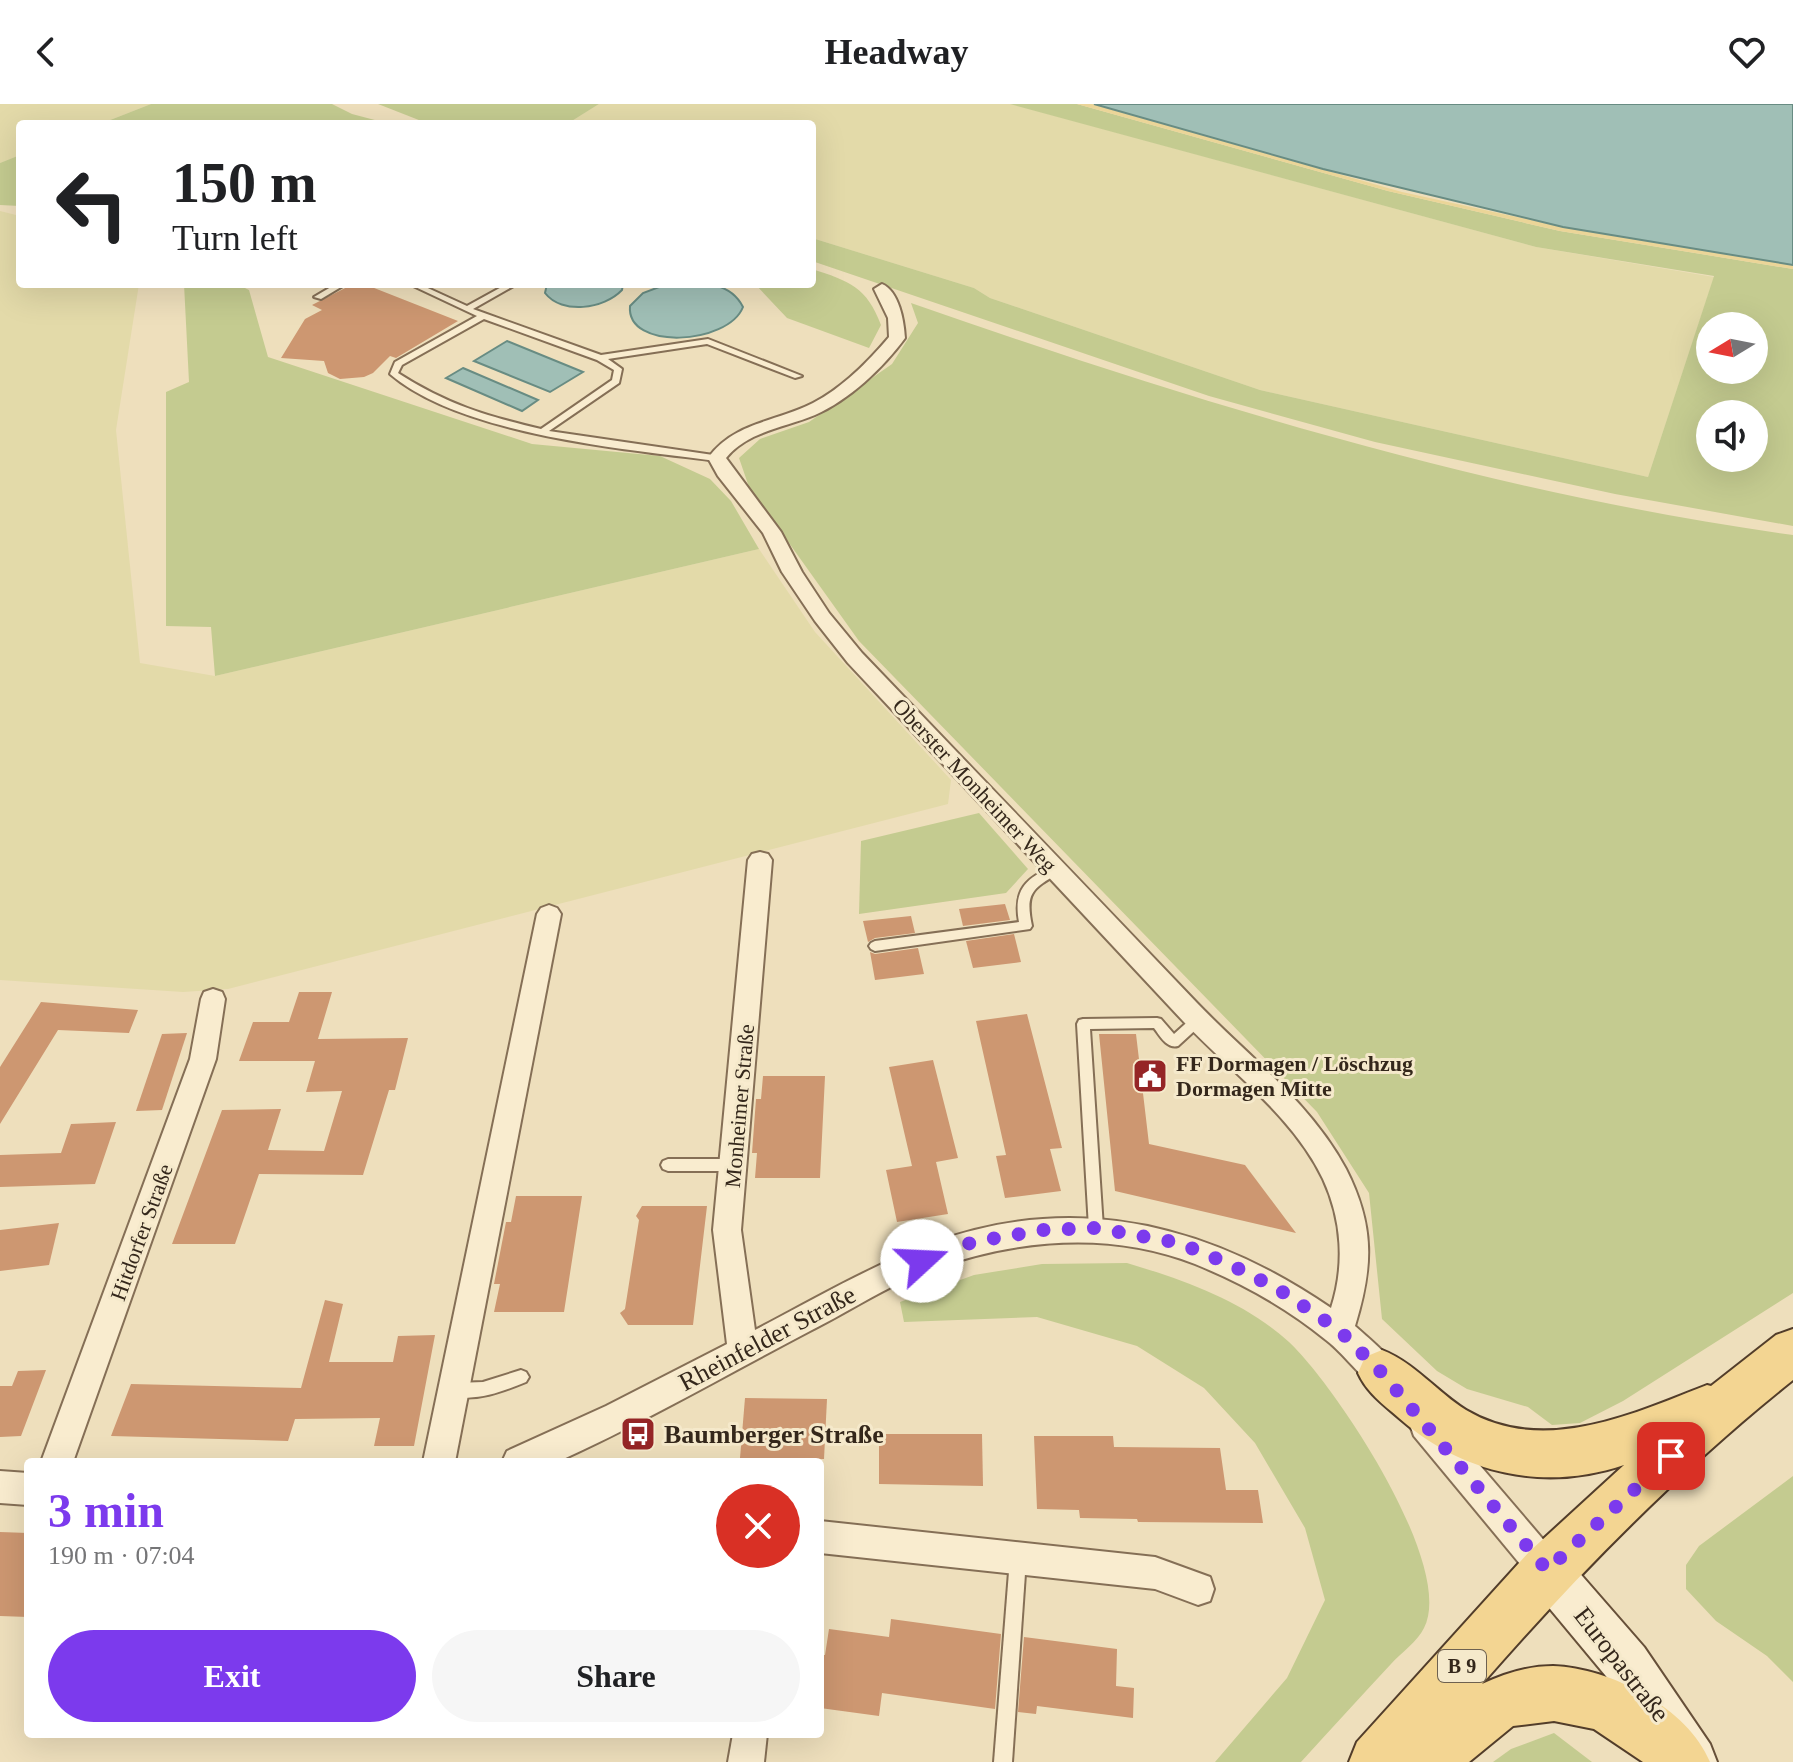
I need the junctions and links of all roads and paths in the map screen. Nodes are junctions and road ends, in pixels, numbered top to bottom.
1 (335, 288) edge
2 (422, 288) edge
3 (506, 288) edge
4 (882, 289) dead end
5 (318, 297) dead end
6 (467, 309) junction
7 (483, 316) junction
8 (600, 358) junction
9 (798, 376) dead end
10 (543, 431) junction
11 (717, 458) junction
12 (760, 860) dead end
13 (1055, 870) junction
14 (549, 914) dead end
15 (875, 946) dead end
16 (213, 999) dead end
17 (1198, 1020) junction
18 (668, 1165) dead end
19 (733, 1165) junction
20 (1096, 1228) junction
21 (1339, 1330) junction
22 (743, 1351) junction
23 (1793, 1351) edge
24 (1382, 1373) junction
25 (521, 1377) dead end
26 (453, 1390) junction
27 (1738, 1394) junction
28 (58, 1458) edge
29 (440, 1458) edge
30 (532, 1458) edge
31 (0, 1487) edge
32 (24, 1489) edge
33 (824, 1537) edge
34 (1018, 1559) junction
35 (1547, 1570) junction
36 (1198, 1589) dead end
37 (749, 1738) edge
38 (746, 1762) edge
39 (1003, 1762) edge
40 (1377, 1762) edge
41 (1427, 1762) edge
42 (1682, 1762) edge
43 (1692, 1762) edge

1 - 5 lane
2 - 6 lane
3 - 6 lane
4 - 11 street
6 - 7 lane
7 - 8 lane
7 - 10 lane
8 - 9 lane
8 - 10 lane
10 - 11 lane
11 - 13 street, Oberster Monheimer Weg
12 - 19 street, Monheimer Straße
13 - 15 lane
13 - 17 street, Oberster Monheimer Weg
14 - 26 street
16 - 28 street, Hitdorfer Straße
17 - 20 lane
17 - 21 street, Oberster Monheimer Weg
18 - 19 lane
19 - 22 street, Monheimer Straße
20 - 21 street, Rheinfelder Straße
20 - 22 street, Rheinfelder Straße
21 - 24 street, Rheinfelder Straße
22 - 30 street, Rheinfelder Straße
23 - 27 main road, B 9
24 - 27 main road
24 - 35 street, Rheinfelder Straße
25 - 26 lane
26 - 29 street
27 - 35 main road, B 9
31 - 32 street
33 - 34 street
34 - 36 street
34 - 39 lane
35 - 40 main road, B 9
35 - 43 main road, Europastraße
37 - 38 street
41 - 42 main road

